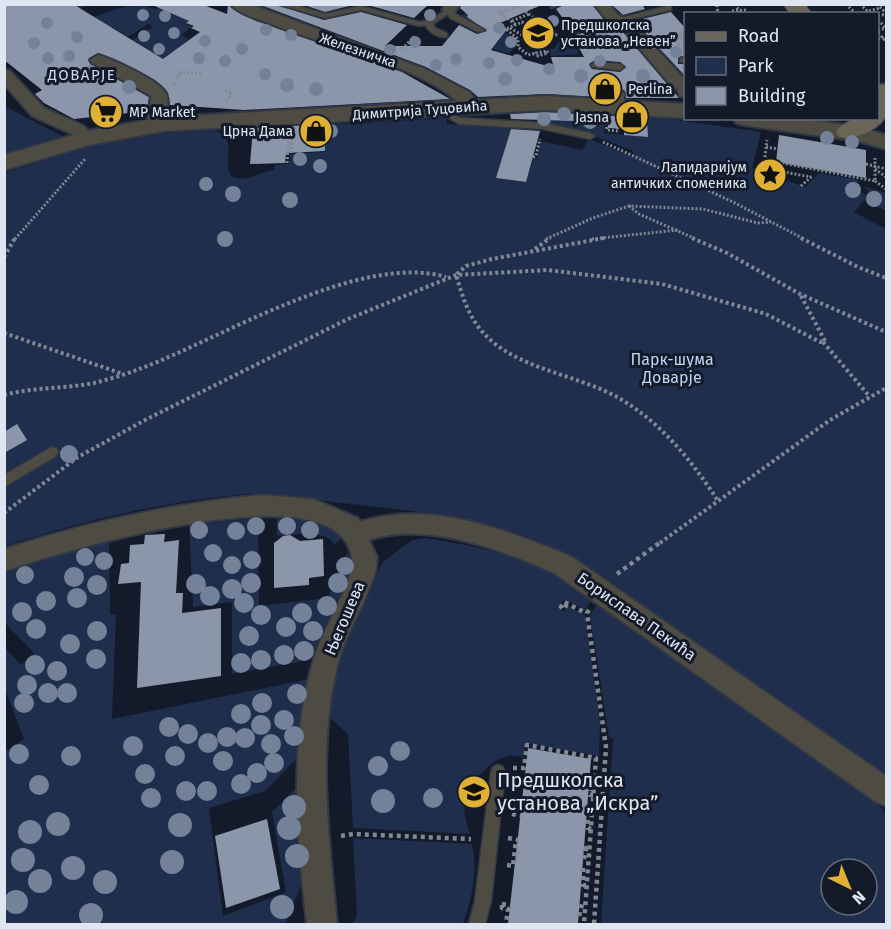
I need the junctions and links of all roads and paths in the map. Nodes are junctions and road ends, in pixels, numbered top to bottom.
1 (237, 4) edge
2 (281, 4) edge
3 (601, 4) edge
4 (734, 4) edge
5 (877, 4) edge
6 (517, 5) edge
7 (861, 5) edge
8 (847, 6) edge
9 (451, 7) edge
10 (668, 8) dead end
11 (881, 8) junction
12 (886, 8) edge
13 (743, 11) edge
14 (733, 12) edge
15 (853, 12) edge
16 (868, 12) edge
17 (529, 14) junction
18 (886, 14) edge
19 (534, 18) junction
20 (618, 20) junction
21 (511, 21) junction
22 (879, 21) edge
23 (522, 22) junction
24 (886, 22) edge
25 (428, 23) junction
26 (516, 25) junction
27 (510, 28) junction
28 (886, 28) edge
29 (481, 30) dead end
30 (549, 30) junction
31 (573, 31) dead end
32 (545, 32) junction
33 (677, 34) junction
34 (684, 34) edge
35 (444, 35) dead end
36 (658, 38) dead end
37 (412, 39) dead end
38 (534, 42) dead end
39 (669, 42) dead end
40 (405, 47) dead end
41 (536, 53) dead end
42 (98, 60) dead end
43 (595, 64) dead end
44 (620, 67) dead end
45 (4, 74) edge
46 (203, 74) dead end
47 (174, 82) dead end
48 (225, 90) dead end
49 (23, 96) junction
50 (683, 97) edge
51 (4, 98) edge
52 (227, 100) dead end
53 (473, 107) junction
54 (450, 109) junction
55 (766, 120) edge
56 (155, 125) junction
57 (607, 128) dead end
58 (618, 128) dead end
59 (860, 128) edge
60 (542, 133) dead end
61 (765, 133) dead end
62 (886, 133) edge
63 (590, 136) joint
64 (87, 138) junction
65 (766, 147) junction
66 (881, 147) edge
67 (778, 149) dead end
68 (291, 153) dead end
69 (533, 157) dead end
70 (86, 159) dead end
71 (4, 163) edge
72 (287, 163) dead end
73 (782, 163) dead end
74 (866, 164) dead end
75 (796, 167) junction
76 (875, 167) junction
77 (763, 168) junction
78 (886, 169) edge
79 (816, 171) junction
80 (763, 173) dead end
81 (796, 174) junction
82 (811, 177) junction
83 (886, 177) edge
84 (875, 181) junction
85 (801, 186) dead end
86 (886, 189) edge
87 (629, 206) junction
88 (771, 222) junction
89 (678, 230) junction
90 (535, 249) junction
91 (4, 257) edge
92 (456, 275) junction
93 (446, 277) junction
94 (885, 277) edge
95 (886, 284) edge
96 (800, 294) junction
97 (886, 332) edge
98 (4, 333) edge
99 (823, 342) junction
100 (124, 374) junction
101 (886, 388) edge
102 (4, 395) edge
103 (870, 397) junction
104 (52, 453) dead end
105 (4, 482) edge
106 (718, 501) junction
107 (4, 513) edge
108 (356, 534) junction
109 (4, 560) edge
110 (621, 572) dead end
111 (567, 604) dead end
112 (517, 767) dead end
113 (498, 772) dead end
114 (589, 779) dead end
115 (518, 780) dead end
116 (525, 781) dead end
117 (886, 792) edge
118 (593, 795) junction
119 (587, 812) dead end
120 (514, 814) dead end
121 (521, 816) dead end
122 (591, 829) junction
123 (353, 834) dead end
124 (471, 839) dead end
125 (515, 840) dead end
126 (589, 849) junction
127 (584, 859) dead end
128 (507, 865) dead end
129 (583, 868) dead end
130 (586, 886) junction
131 (585, 905) junction
132 (579, 916) dead end
133 (322, 924) edge
134 (477, 924) edge
135 (584, 924) edge
136 (594, 924) edge

1 - 53 street, Железничка
2 - 25 lane
3 - 20 street
4 - 13 path
4 - 14 path
5 - 11 path
6 - 17 path
6 - 21 path
7 - 8 path
7 - 16 path
8 - 15 path
9 - 25 lane
9 - 29 lane
10 - 20 lane
11 - 12 path
11 - 16 path
11 - 18 path
13 - 14 path
15 - 16 path
17 - 19 path
17 - 21 path
18 - 22 path
19 - 23 path
19 - 30 path
20 - 31 lane
20 - 50 street
21 - 26 path
22 - 24 path
22 - 28 path
23 - 26 path
23 - 32 path
25 - 35 lane
26 - 27 path
27 - 38 path
27 - 41 path
30 - 32 path
30 - 32 path
33 - 34 path
33 - 34 path
33 - 36 path
34 - 39 path
37 - 40 path
42 - 56 street
43 - 44 lane
45 - 49 street
46 - 47 path
48 - 52 path
49 - 51 street
49 - 64 street
50 - 53 street, Димитрија Туцовића
53 - 54 street, Димитрија Туцовића
54 - 56 street, Димитрија Туцовића
54 - 63 lane
55 - 59 street
56 - 64 street, Димитрија Туцовића
57 - 58 path
59 - 62 street
59 - 66 street
60 - 69 path
61 - 65 path
63 - 88 path
64 - 71 street, Димитрија Туцовића
65 - 67 path
65 - 77 path
66 - 76 path
68 - 72 path
70 - 91 path
73 - 75 path
74 - 76 path
75 - 79 path
75 - 81 path
76 - 78 path
76 - 83 path
76 - 84 path
77 - 80 path
77 - 81 path
79 - 82 path
79 - 84 path
81 - 82 path
82 - 85 path
84 - 86 path
87 - 88 path
87 - 89 path
87 - 90 path
88 - 94 path
89 - 90 path
89 - 96 path
90 - 92 path
92 - 93 path
92 - 99 path
92 - 106 path
93 - 100 path
93 - 107 path
94 - 95 path
96 - 97 path
96 - 99 path
98 - 100 path
99 - 103 path
100 - 102 path
101 - 103 path
103 - 106 path
104 - 105 lane
106 - 110 path
108 - 109 street
108 - 117 street, Борислава Пекића
108 - 133 street, Његошева
111 - 136 path
112 - 118 path
113 - 134 lane
114 - 118 path
115 - 116 path
118 - 122 path
119 - 122 path
120 - 121 path
122 - 126 path
123 - 124 path
125 - 128 path
126 - 127 path
126 - 130 path
129 - 130 path
130 - 131 path
131 - 132 path
131 - 135 path

